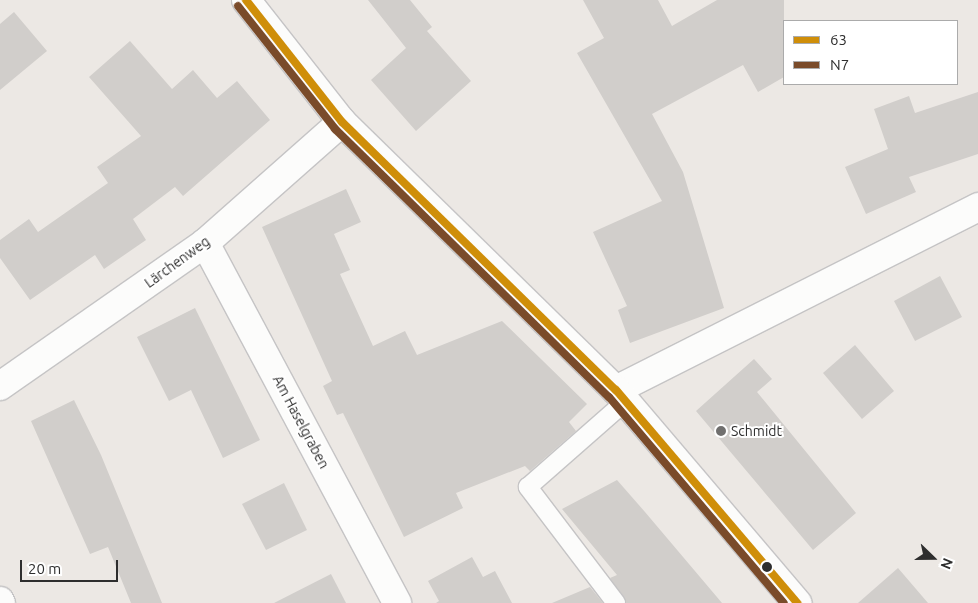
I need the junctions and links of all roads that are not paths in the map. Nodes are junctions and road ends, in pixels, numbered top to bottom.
1 (246, 0) edge
2 (342, 122) junction
3 (978, 207) edge
4 (205, 243) junction
5 (0, 386) edge
6 (621, 396) junction
7 (397, 603) edge
8 (616, 603) edge
9 (797, 603) edge

1 - 2 street
2 - 4 street, Lärchenweg
2 - 6 street
3 - 6 street
4 - 5 street, Lärchenweg
4 - 7 street, Am Haselgraben
6 - 8 lane
6 - 9 street

